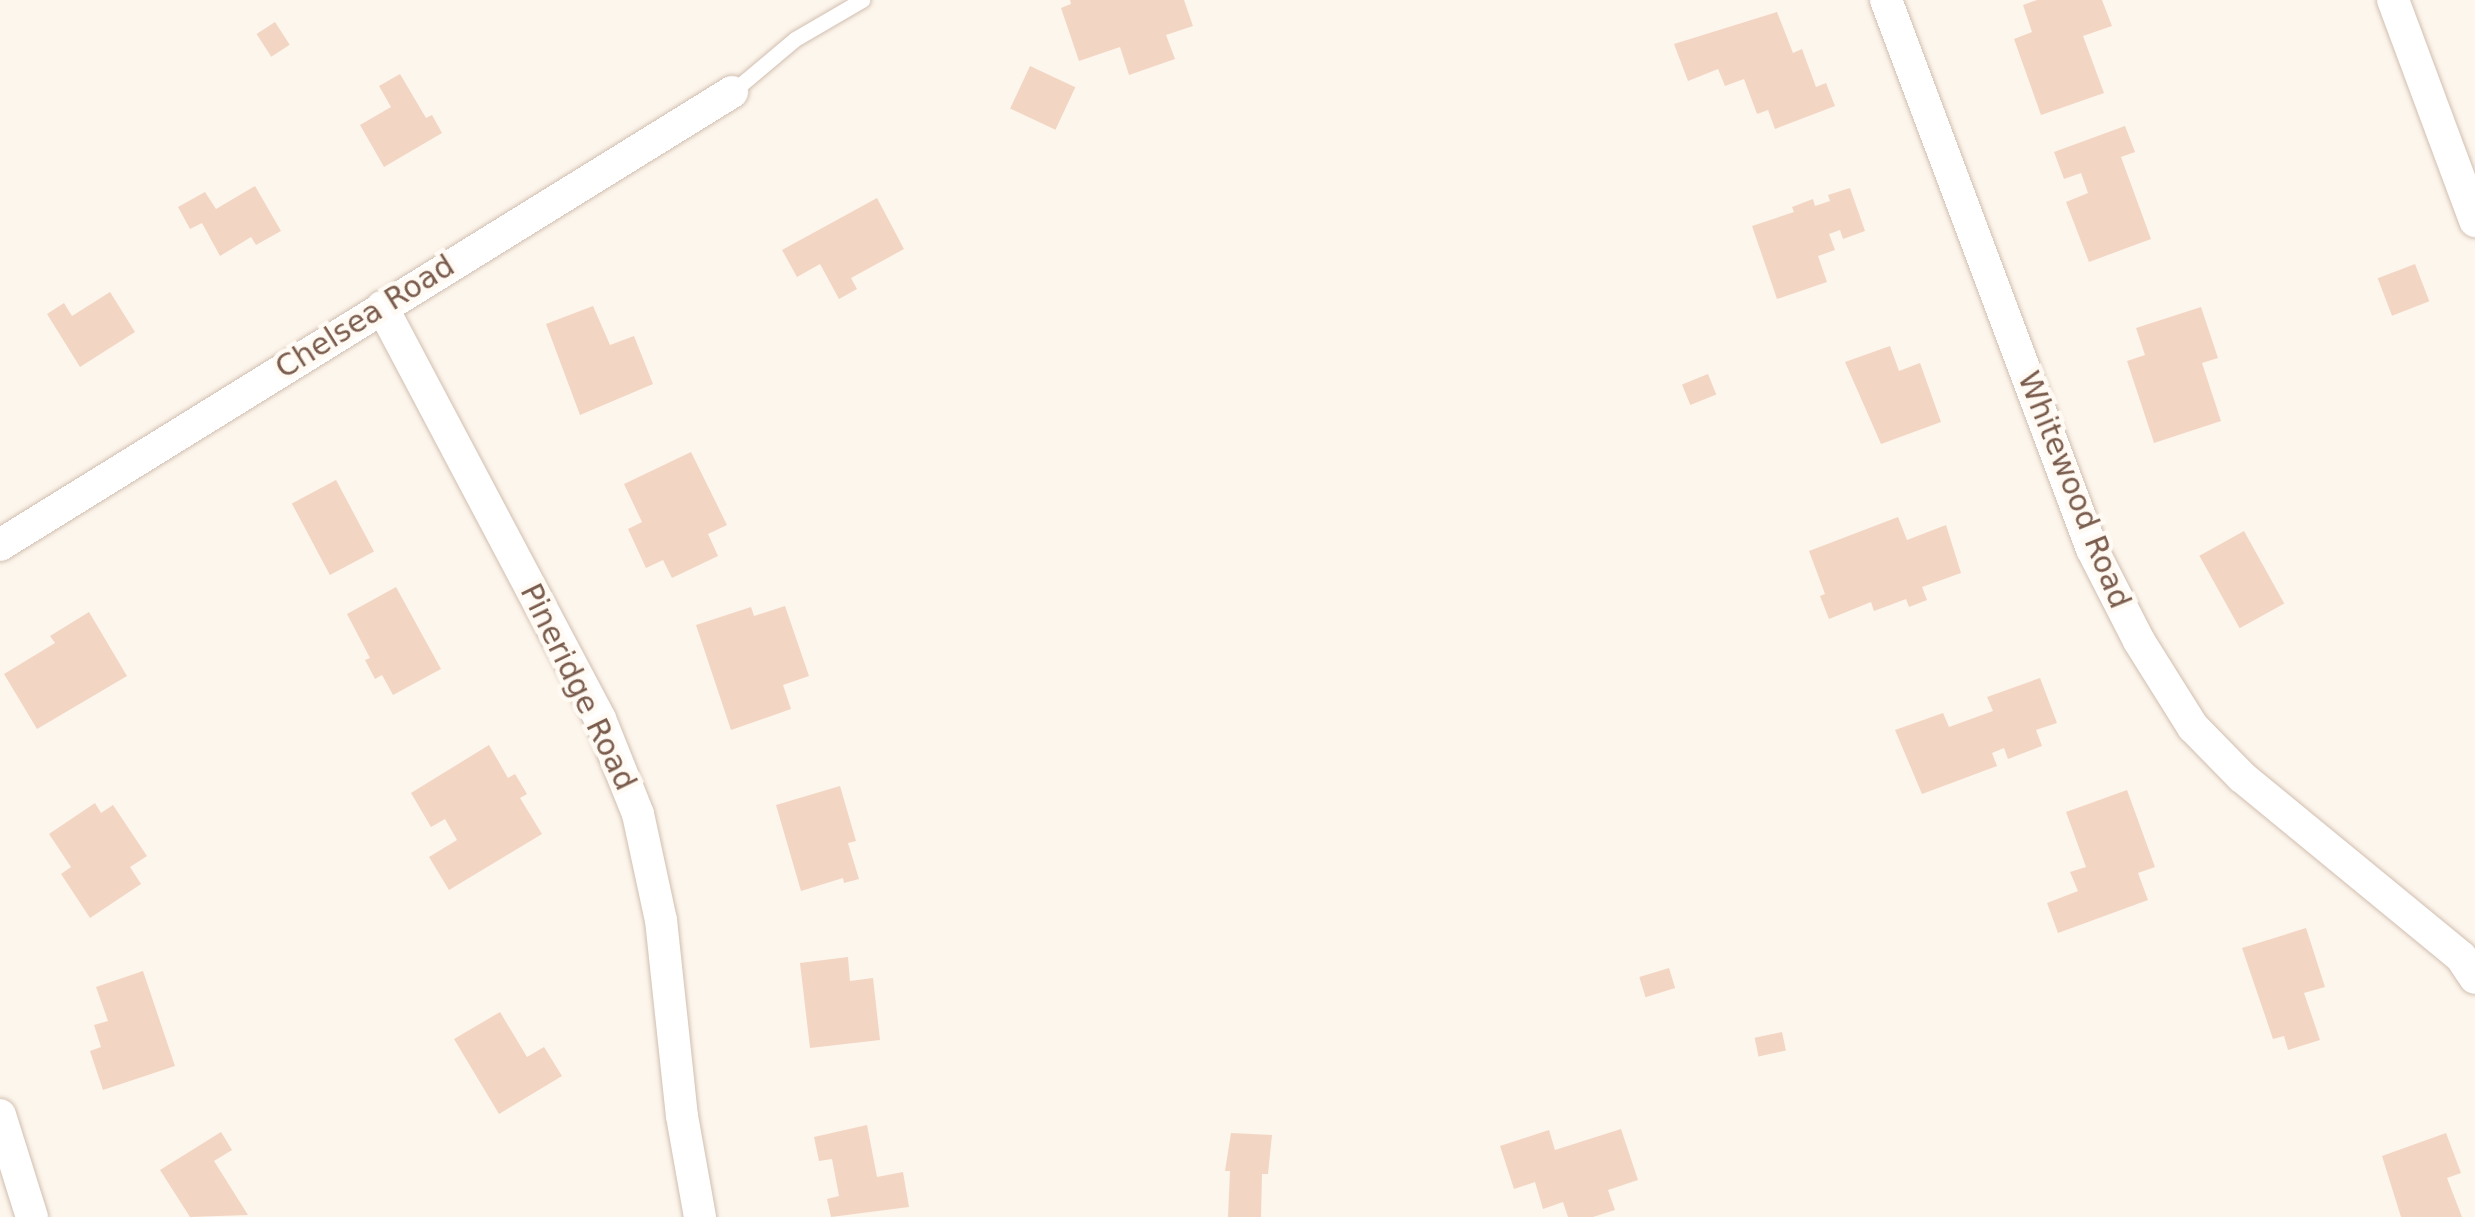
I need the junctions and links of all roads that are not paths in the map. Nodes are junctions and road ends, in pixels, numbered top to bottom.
1 (862, 0) edge
2 (1886, 0) edge
3 (2393, 0) edge
4 (732, 92) joint
5 (2475, 220) edge
6 (382, 307) junction
7 (0, 545) edge
8 (2475, 978) edge
9 (0, 1115) edge
10 (32, 1217) edge
11 (700, 1217) edge

1 - 4 lane
2 - 8 street, Whitewood Road
3 - 5 street
4 - 6 street, Chelsea Road
6 - 7 street, Chelsea Road
6 - 11 street, Pineridge Road
9 - 10 street

